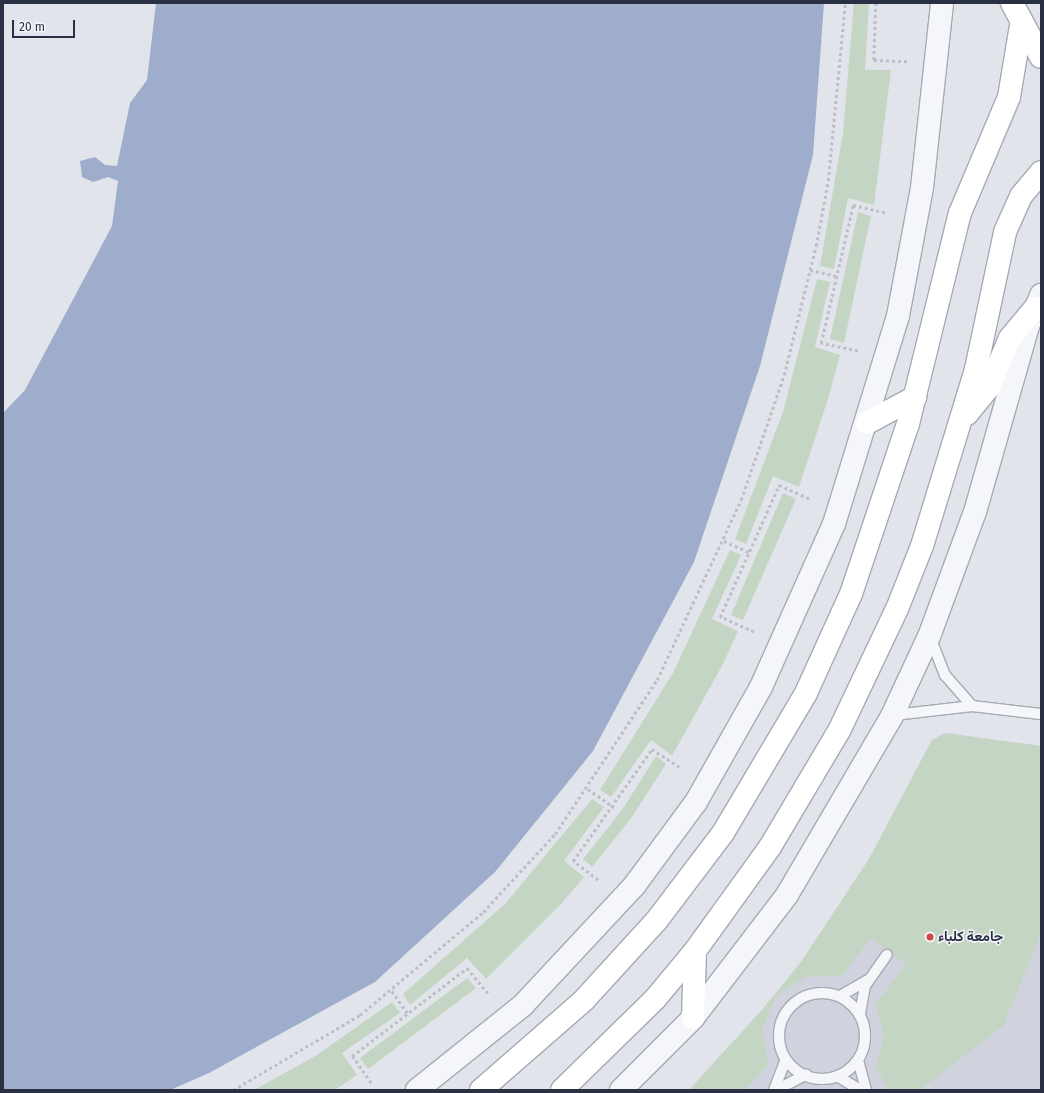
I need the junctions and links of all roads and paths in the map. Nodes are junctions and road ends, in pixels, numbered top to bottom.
1 (845, 3) edge
2 (876, 3) edge
3 (942, 3) edge
4 (1012, 3) edge
5 (1021, 25) junction
6 (1041, 57) edge
7 (907, 61) dead end
8 (1041, 172) edge
9 (887, 213) dead end
10 (810, 270) junction
11 (836, 276) junction
12 (1038, 301) edge
13 (858, 352) dead end
14 (915, 397) junction
15 (963, 418) junction
16 (867, 423) junction
17 (810, 499) dead end
18 (724, 541) junction
19 (749, 552) junction
20 (754, 632) dead end
21 (930, 634) junction
22 (972, 706) junction
23 (1041, 714) edge
24 (892, 716) junction
25 (680, 767) dead end
26 (588, 789) junction
27 (614, 807) junction
28 (598, 880) dead end
29 (695, 951) junction
30 (887, 955) dead end
31 (870, 978) junction
32 (392, 991) junction
33 (488, 993) dead end
34 (840, 996) junction
35 (860, 1014) junction
36 (409, 1015) junction
37 (693, 1018) junction
38 (786, 1059) junction
39 (858, 1060) junction
40 (806, 1075) junction
41 (837, 1076) junction
42 (371, 1083) dead end
43 (233, 1090) edge
44 (417, 1090) edge
45 (481, 1090) edge
46 (562, 1090) edge
47 (621, 1090) edge
48 (775, 1090) edge
49 (860, 1090) edge
50 (866, 1090) edge

1 - 10 path
2 - 7 path
3 - 16 street
4 - 5 highway
5 - 6 highway
5 - 14 highway
8 - 15 highway
9 - 11 path
10 - 11 path
10 - 18 path
11 - 13 path
12 - 15 highway
12 - 21 street
14 - 16 highway
14 - 45 highway
15 - 29 highway
16 - 44 street
17 - 19 path
18 - 19 path
18 - 26 path
19 - 20 path
21 - 22 lane
21 - 24 street
22 - 23 lane
22 - 24 lane
24 - 37 street
25 - 27 path
26 - 27 path
26 - 32 path
27 - 28 path
29 - 37 highway
29 - 46 highway
30 - 31 lane
31 - 34 lane
31 - 35 lane
32 - 36 path
32 - 43 path
33 - 36 path
34 - 35 lane
34 - 38 lane
35 - 39 lane
36 - 42 path
37 - 47 street
38 - 40 lane
38 - 48 lane
39 - 41 lane
39 - 50 lane
40 - 41 lane
40 - 48 lane
41 - 49 lane

